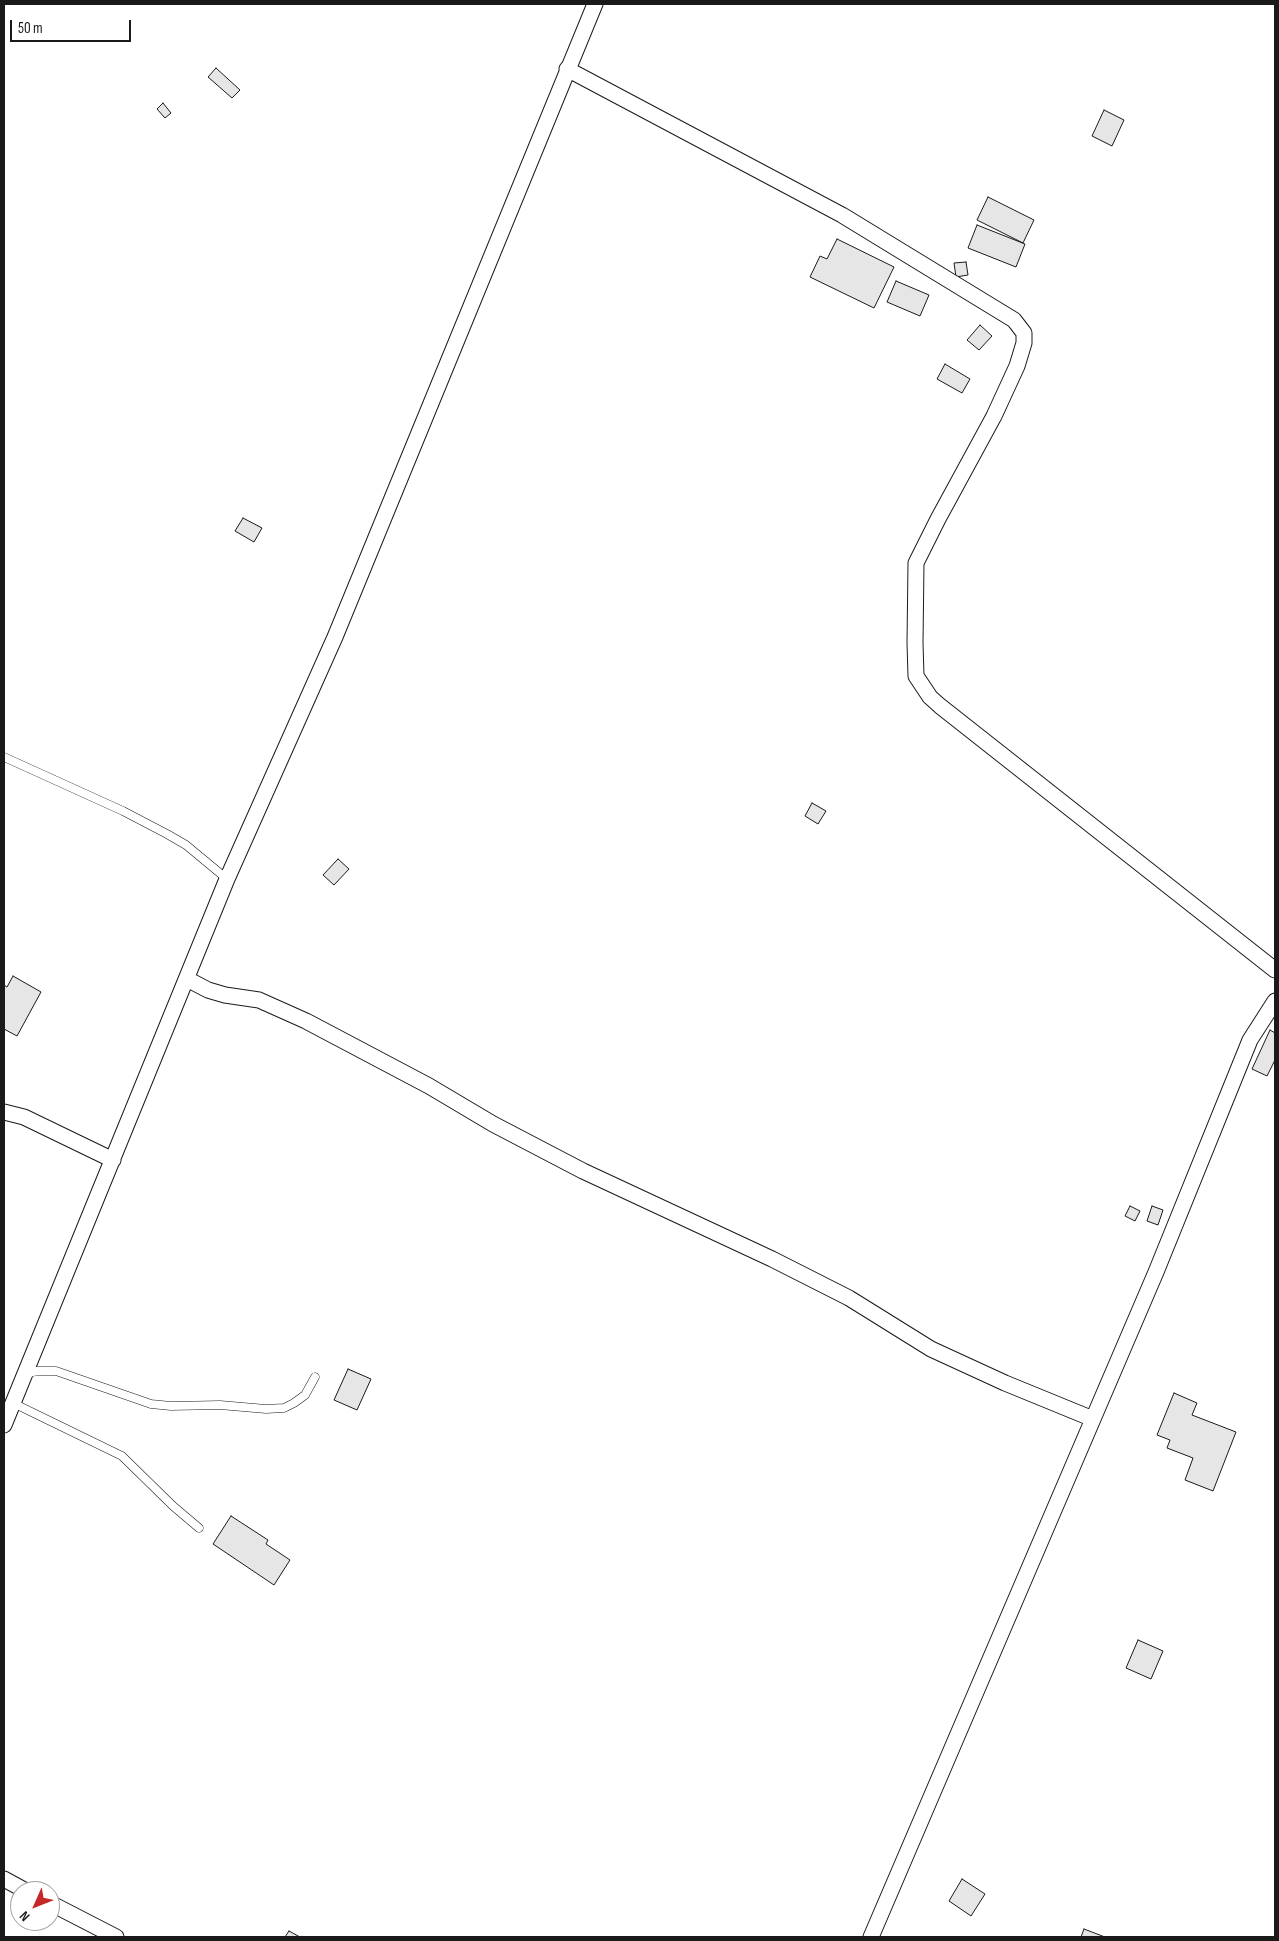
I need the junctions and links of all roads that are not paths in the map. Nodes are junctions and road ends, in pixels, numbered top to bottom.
1 (595, 4) edge
2 (567, 69) junction
3 (4, 757) edge
4 (227, 879) junction
5 (1275, 970) edge
6 (187, 979) junction
7 (1275, 1001) edge
8 (4, 1112) edge
9 (113, 1160) junction
10 (25, 1374) junction
11 (314, 1378) dead end
12 (13, 1403) junction
13 (1093, 1420) junction
14 (4, 1425) edge
15 (199, 1528) dead end
16 (60, 1908) edge
17 (116, 1937) edge
18 (871, 1937) edge

1 - 2 street
2 - 4 street
2 - 5 street
3 - 4 lane
4 - 6 street
6 - 9 street
6 - 13 street
7 - 13 street
8 - 9 street
9 - 10 street
10 - 11 lane
10 - 12 street
12 - 14 street
12 - 15 lane
13 - 18 street
16 - 17 street

